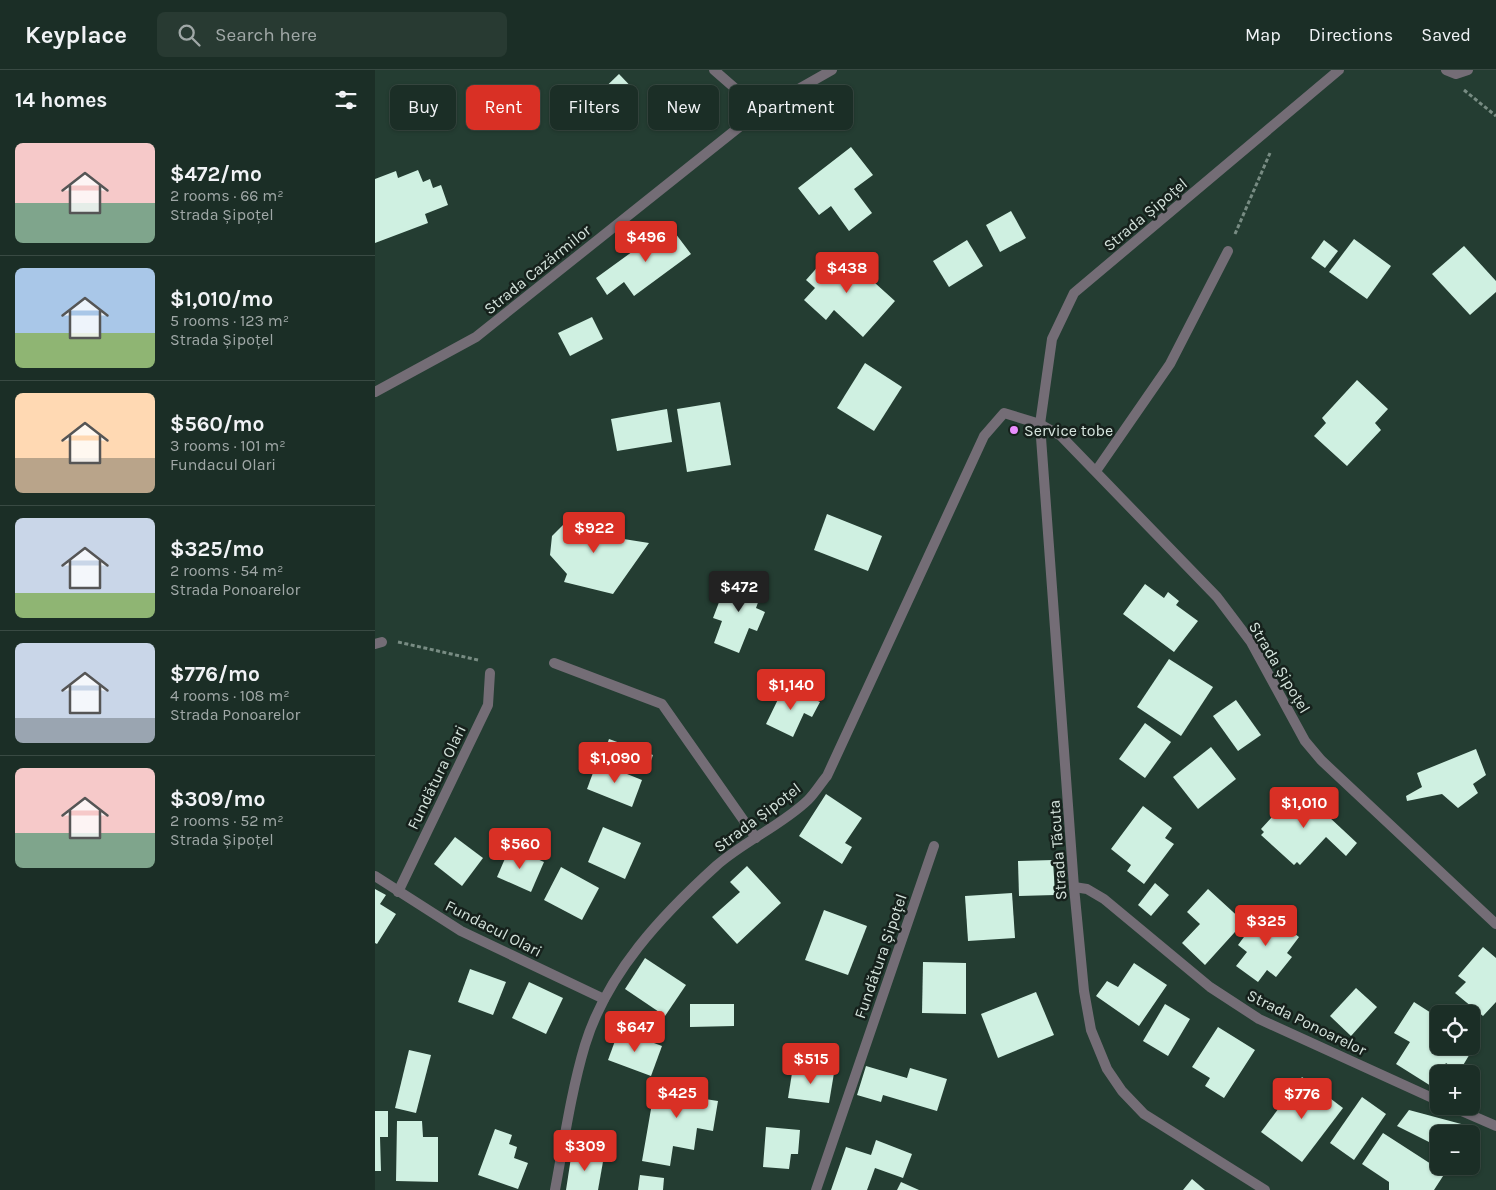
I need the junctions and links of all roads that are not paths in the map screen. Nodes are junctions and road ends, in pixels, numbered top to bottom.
1 (714, 70) edge
2 (832, 70) edge
3 (1339, 70) edge
4 (1446, 70) edge
5 (1469, 70) edge
6 (731, 85) edge
7 (806, 85) edge
8 (735, 130) edge
9 (1228, 251) road end
10 (375, 392) edge
11 (1040, 424) junction
12 (1096, 471) junction
13 (554, 664) dead end
14 (489, 673) road end
15 (756, 838) junction
16 (934, 846) dead end
17 (375, 876) edge
18 (1074, 887) junction
19 (398, 892) junction
20 (1496, 924) edge
21 (604, 999) junction
22 (1430, 1097) edge
23 (1471, 1115) edge
24 (1496, 1126) edge
25 (555, 1190) edge
26 (816, 1190) edge
27 (1265, 1190) edge

1 - 6 street
2 - 7 street, Strada Cazărmilor
3 - 11 street, Strada Șipoțel
4 - 5 street
8 - 10 street, Strada Cazărmilor
9 - 12 street
11 - 12 street, Strada Șipoțel
11 - 15 street, Strada Șipoțel
11 - 18 street, Strada Tăcuta
12 - 20 street, Strada Șipoțel
13 - 15 street
14 - 19 street, Fundătura Olari
15 - 21 street, Strada Șipoțel
16 - 26 street, Fundătura Șipoțel
17 - 19 street, Fundacul Olari
18 - 22 street, Strada Ponoarelor
18 - 27 street, Strada Tăcuta
19 - 21 street, Fundacul Olari
21 - 25 street, Strada Șipoțel
23 - 24 street

